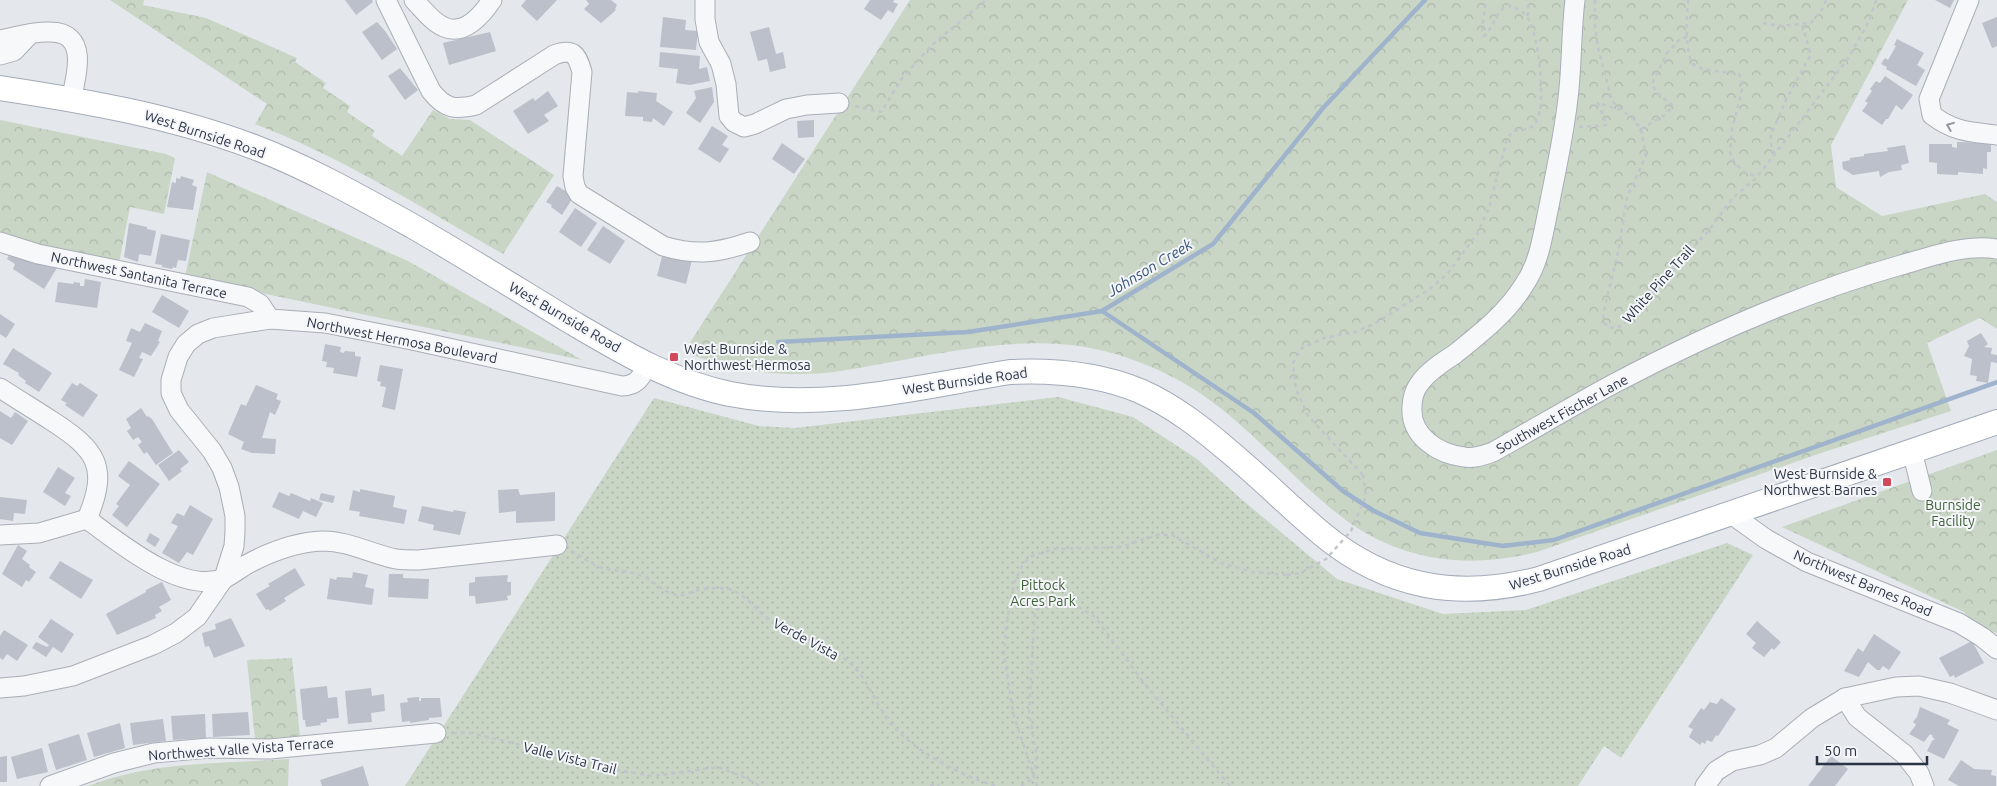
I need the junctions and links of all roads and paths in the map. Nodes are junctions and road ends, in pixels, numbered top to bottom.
1 (386, 0) edge
2 (414, 0) edge
3 (492, 0) edge
4 (705, 0) edge
5 (986, 0) edge
6 (1486, 0) edge
7 (1527, 0) edge
8 (1576, 0) edge
9 (1595, 0) edge
10 (1688, 0) edge
11 (1826, 0) edge
12 (1876, 0) edge
13 (1969, 0) edge
14 (1527, 16) junction
15 (1762, 23) dead end
16 (1802, 25) junction
17 (30, 34) junction
18 (1688, 37) junction
19 (0, 40) edge
20 (0, 55) edge
21 (0, 88) edge
22 (71, 99) junction
23 (839, 103) joint
24 (1621, 110) junction
25 (1564, 128) junction
26 (1641, 129) junction
27 (1997, 135) edge
28 (1775, 154) junction
29 (1757, 177) junction
30 (0, 242) edge
31 (750, 242) dead end
32 (1997, 249) edge
33 (270, 319) junction
34 (648, 365) junction
35 (0, 388) edge
36 (1997, 422) edge
37 (1912, 451) junction
38 (1922, 491) dead end
39 (1731, 514) junction
40 (87, 519) junction
41 (0, 535) edge
42 (557, 544) joint
43 (224, 578) junction
44 (1997, 649) edge
45 (0, 688) edge
46 (1845, 698) junction
47 (1997, 710) edge
48 (436, 732) joint
49 (1033, 778) junction
50 (50, 786) edge
51 (760, 786) edge
52 (930, 786) edge
53 (939, 786) edge
54 (997, 786) edge
55 (1021, 786) edge
56 (1037, 786) edge
57 (1230, 786) edge
58 (1705, 786) edge
59 (1924, 786) edge

1 - 31 street
2 - 3 street
4 - 23 street
5 - 23 path
6 - 14 path
7 - 14 path
8 - 25 street, Southwest Fischer Lane
9 - 24 path
10 - 18 path
11 - 16 path
12 - 28 path, White Pine Trail
27 -> 13 street
14 - 49 path, bridge
15 - 16 path
16 - 28 path
17 - 19 street
17 - 20 street
17 - 22 street
18 - 26 path
18 - 29 path
21 - 22 main road, West Burnside Road
22 - 34 main road, West Burnside Road
24 - 25 path
24 - 26 path
25 - 32 street, Southwest Fischer Lane
26 - 29 path, White Pine Trail
28 - 29 path, White Pine Trail
30 - 33 street, Northwest Santanita Terrace
33 - 34 street, Northwest Hermosa Boulevard
33 - 43 street, Northwest Hermosa Boulevard
34 - 39 main road, West Burnside Road
35 - 40 street
36 - 37 main road, West Burnside Road
37 - 38 street
37 - 39 main road, West Burnside Road
39 - 44 street, Northwest Barnes Road
40 - 41 street
40 - 43 street
42 - 43 street
42 - 54 path, Verde Vista
43 - 45 street, Northwest Hermosa Boulevard
46 - 47 street
46 - 58 street
46 - 59 street
48 - 50 street, Northwest Valle Vista Terrace
48 - 51 path, Valle Vista Trail
49 - 55 path
49 - 56 path
49 - 57 path
52 - 53 path

